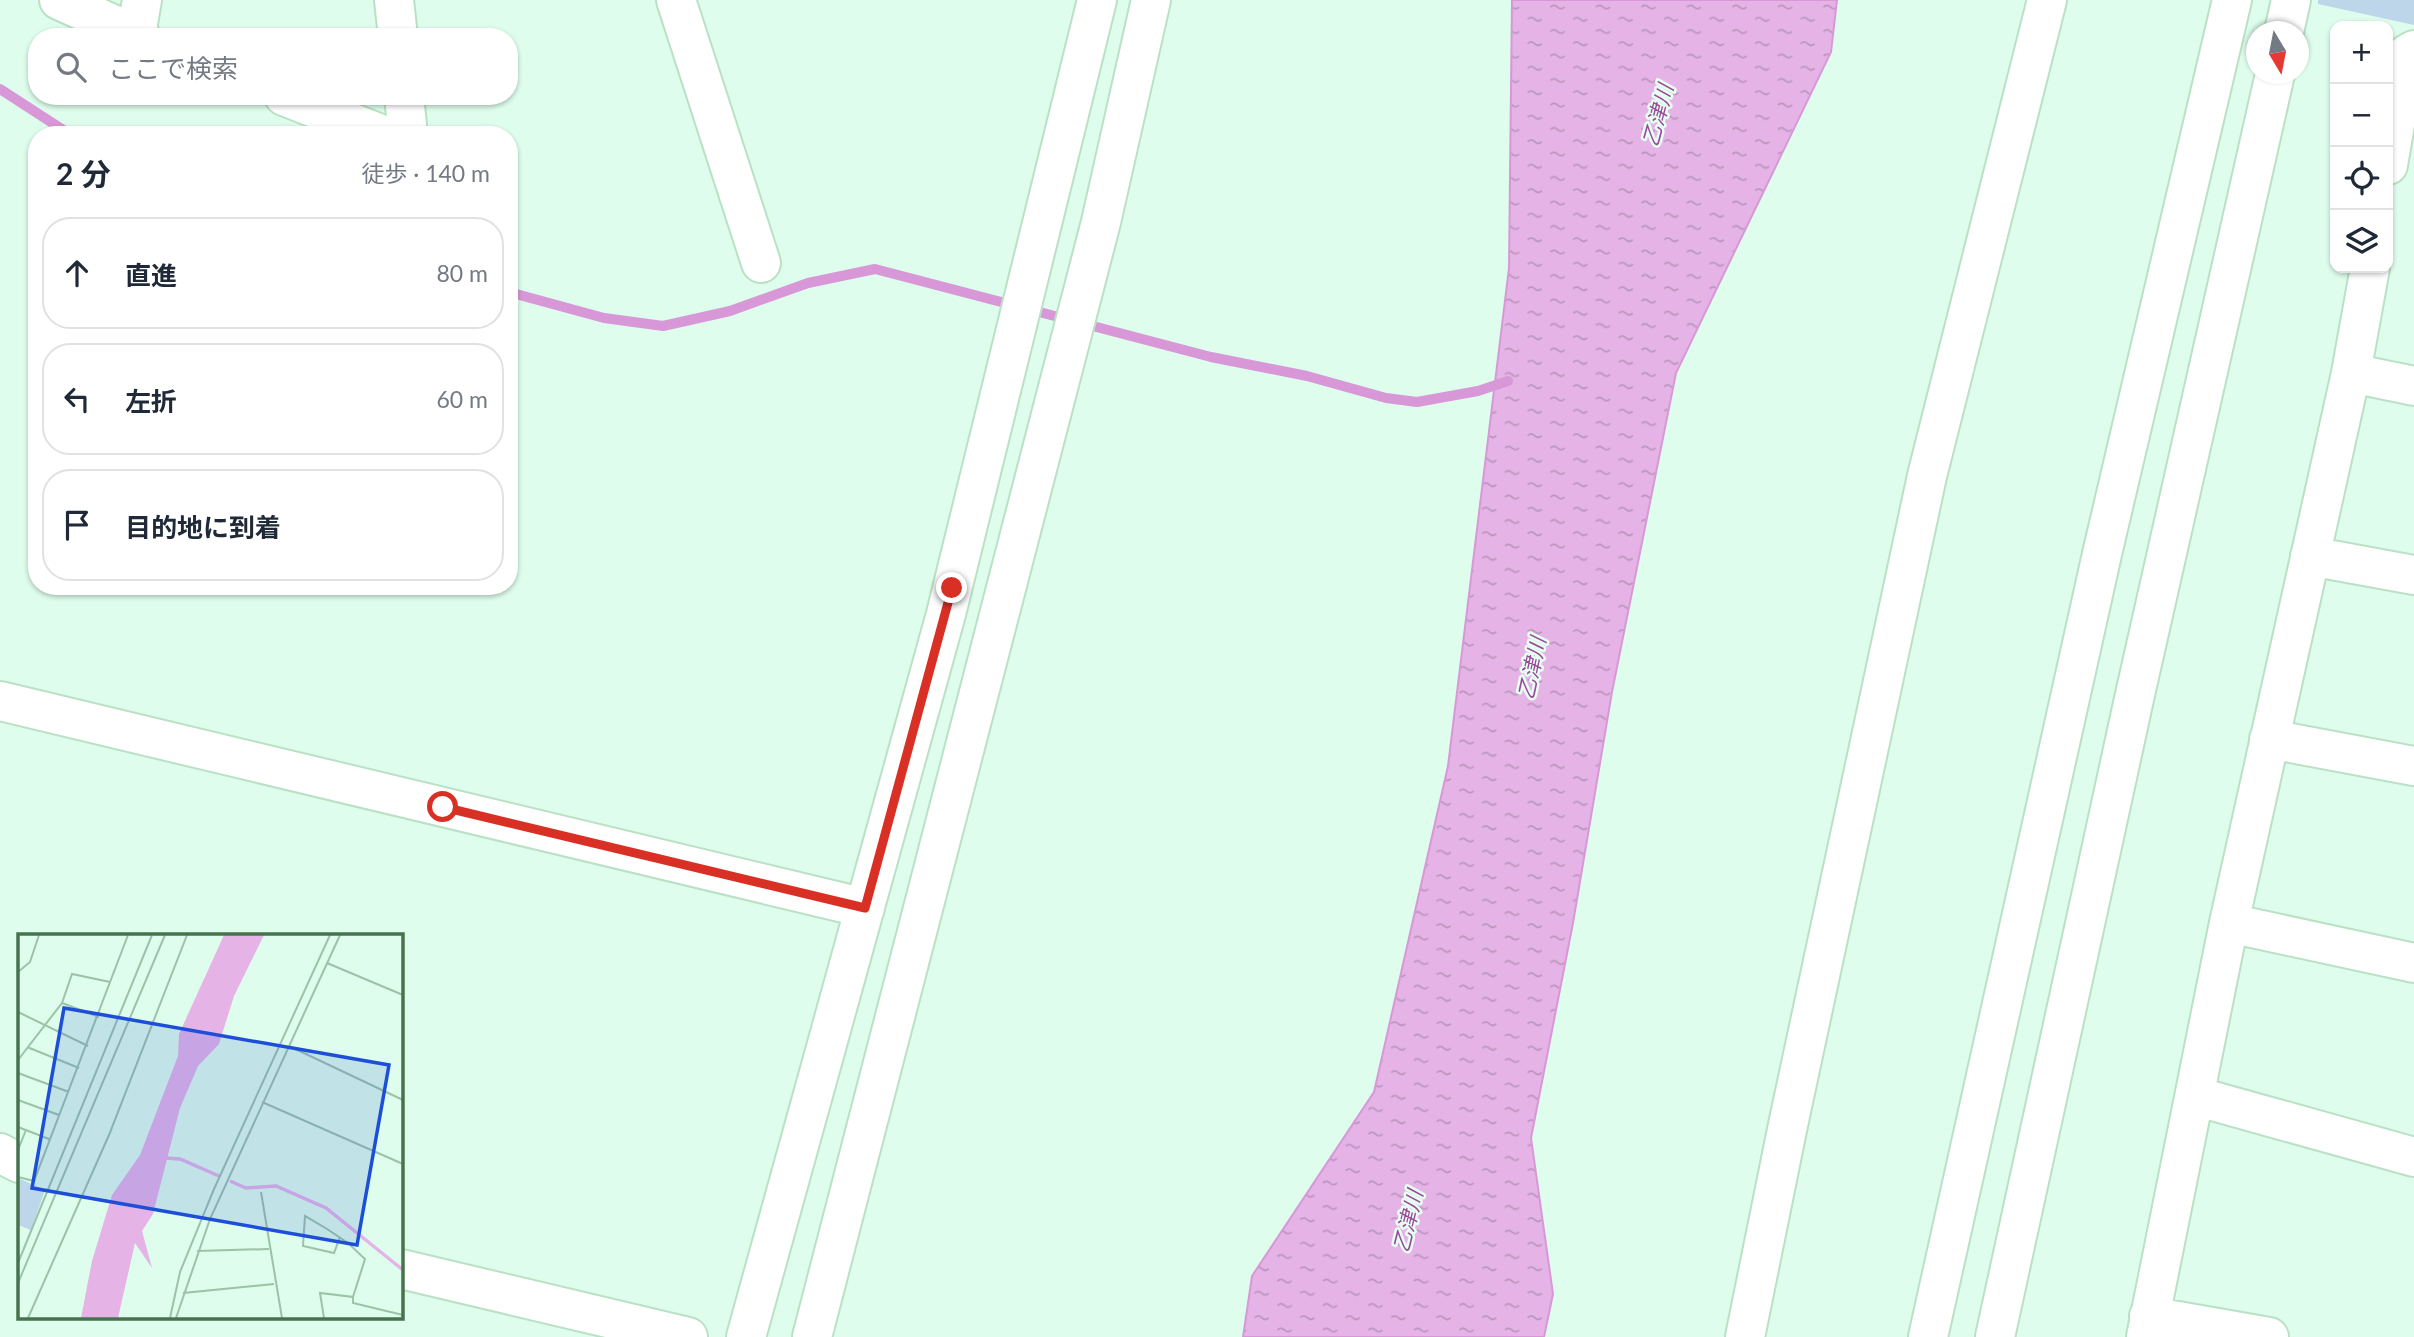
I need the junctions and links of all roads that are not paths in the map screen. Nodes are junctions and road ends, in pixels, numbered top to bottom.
1 (59, 0) edge
2 (394, 0) edge
3 (676, 0) edge
4 (1097, 0) edge
5 (1151, 0) edge
6 (2047, 0) edge
7 (2232, 0) edge
8 (2291, 0) edge
9 (2286, 21) edge
10 (139, 24) edge
11 (397, 28) edge
12 (2414, 50) edge
13 (2273, 84) edge
14 (307, 105) edge
15 (405, 105) edge
16 (360, 126) edge
17 (407, 126) edge
18 (2391, 147) edge
19 (761, 263) dead end
20 (2369, 273) edge
21 (2351, 373) junction
22 (2414, 386) edge
23 (2310, 556) junction
24 (2414, 575) edge
25 (0, 701) edge
26 (2269, 739) junction
27 (2414, 766) edge
28 (865, 908) junction
29 (2229, 923) junction
30 (2414, 963) edge
31 (2195, 1096) junction
32 (0, 1153) edge
33 (2414, 1157) edge
34 (18, 1163) edge
35 (402, 1269) edge
36 (2147, 1327) edge
37 (688, 1337) edge
38 (746, 1337) edge
39 (812, 1337) edge
40 (1745, 1337) edge
41 (1928, 1337) edge
42 (1995, 1337) edge
43 (2269, 1337) edge

1 - 10 street
2 - 11 street
3 - 19 street
4 - 28 street
5 - 39 street
6 - 40 street
7 - 41 street
8 - 9 street
12 - 18 street
13 - 42 street
14 - 16 street
15 - 17 street
20 - 21 street
21 - 22 street
21 - 23 street
23 - 24 street
23 - 26 street
25 - 28 street
26 - 27 street
26 - 29 street
28 - 38 street
29 - 30 street
29 - 31 street
31 - 33 street
31 - 36 street
32 - 34 street
35 - 37 street
36 - 43 street

